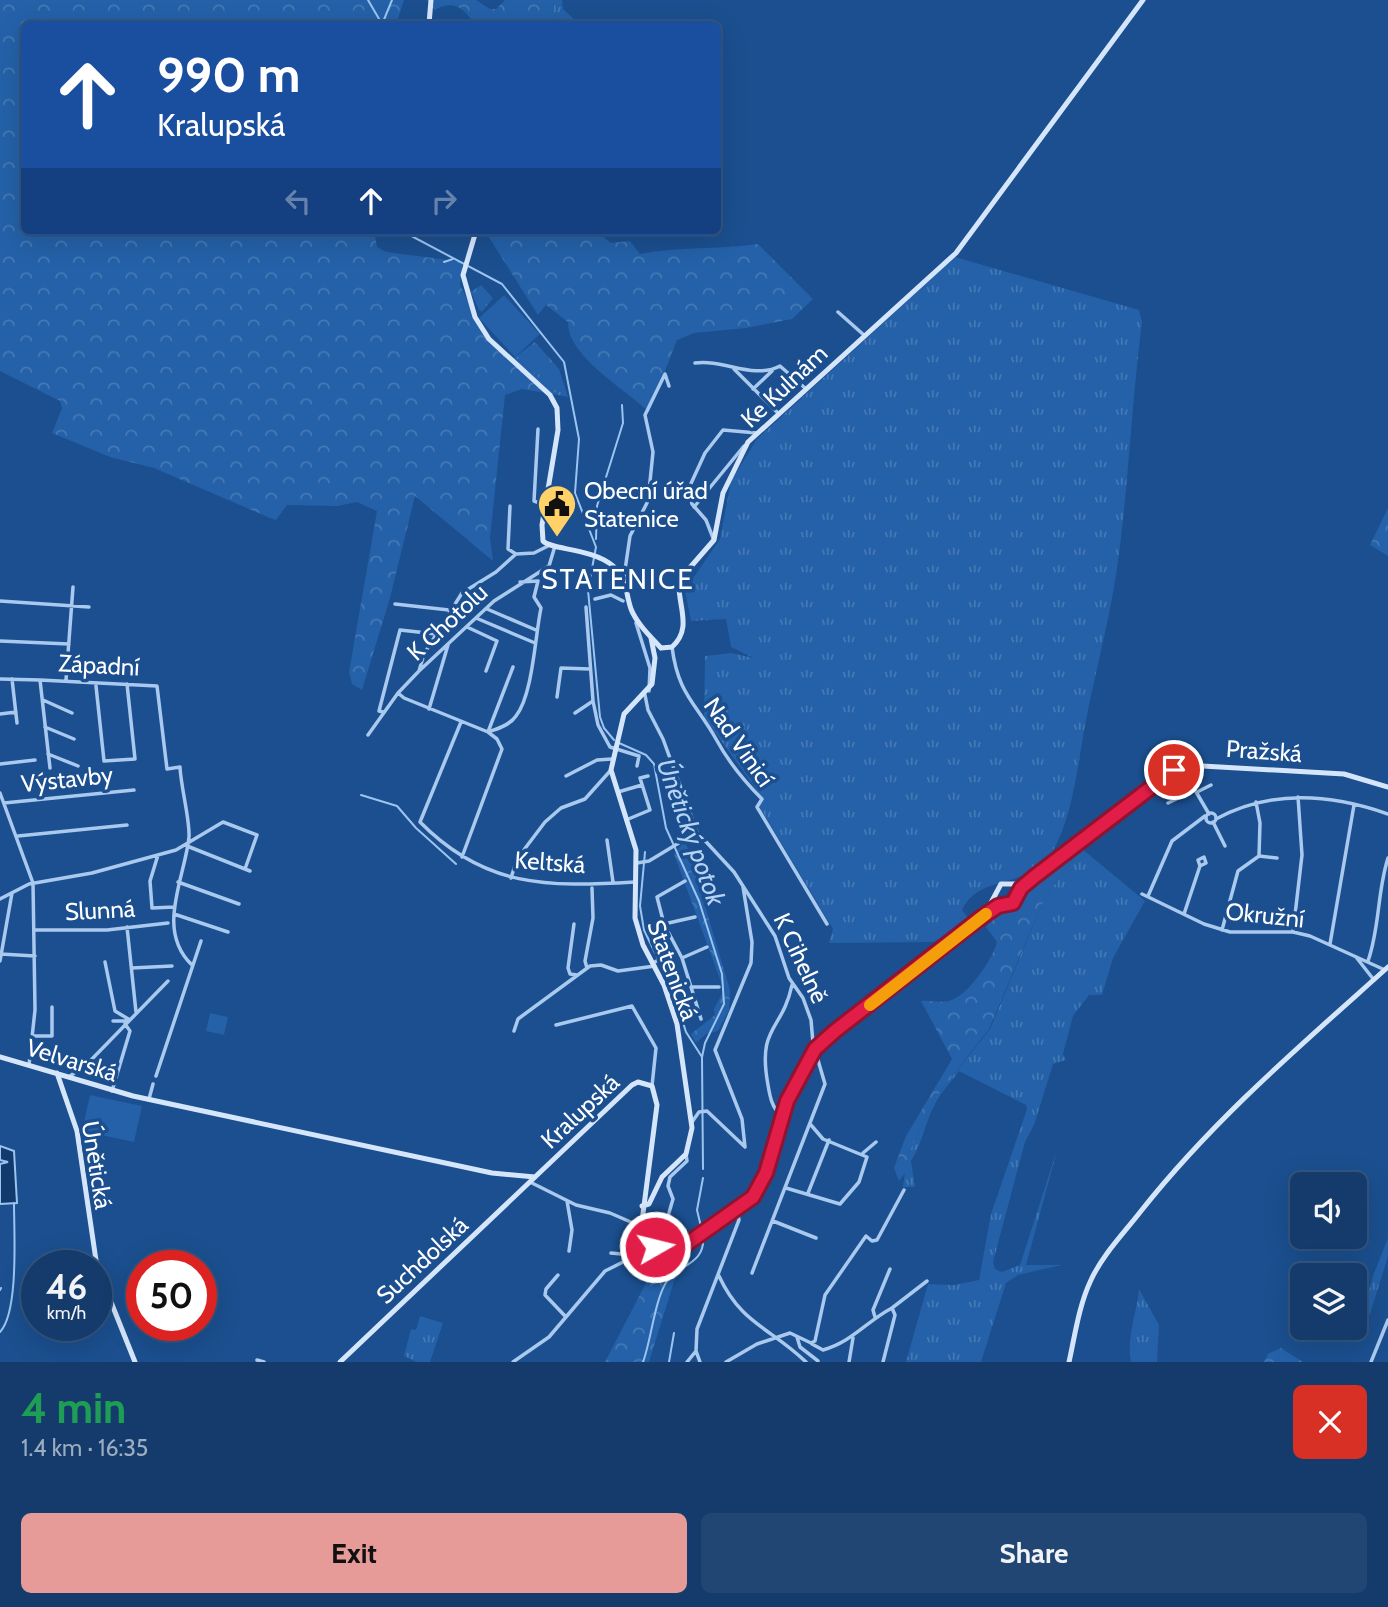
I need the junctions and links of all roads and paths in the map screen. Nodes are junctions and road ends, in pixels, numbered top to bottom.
1 (431, 0) edge
2 (1143, 0) edge
3 (429, 21) edge
4 (475, 235) edge
5 (838, 312) dead end
6 (865, 336) junction
7 (695, 363) dead end
8 (734, 369) junction
9 (772, 371) junction
10 (669, 386) dead end
11 (805, 388) junction
12 (753, 389) junction
13 (778, 413) junction
14 (538, 429) dead end
15 (757, 433) junction
16 (748, 442) junction
17 (547, 505) junction
18 (510, 506) dead end
19 (694, 507) junction
20 (714, 540) junction
21 (552, 546) junction
22 (516, 554) junction
23 (624, 577) junction
24 (520, 582) junction
25 (73, 587) dead end
26 (627, 589) junction
27 (595, 599) dead end
28 (0, 601) edge
29 (624, 601) junction
30 (395, 604) dead end
31 (71, 607) junction
32 (89, 607) dead end
33 (586, 607) dead end
34 (487, 609) junction
35 (631, 609) junction
36 (450, 611) junction
37 (636, 617) junction
38 (476, 618) junction
39 (467, 627) junction
40 (536, 630) junction
41 (436, 634) junction
42 (651, 638) junction
43 (0, 641) edge
44 (535, 643) junction
45 (69, 644) junction
46 (448, 645) junction
47 (661, 648) junction
48 (672, 648) junction
49 (655, 658) junction
50 (513, 667) dead end
51 (590, 669) junction
52 (419, 671) junction
53 (486, 671) dead end
54 (0, 679) edge
55 (12, 679) junction
56 (40, 680) junction
57 (66, 680) junction
58 (127, 684) junction
59 (96, 686) dead end
60 (398, 693) junction
61 (647, 693) junction
62 (557, 697) dead end
63 (43, 700) junction
64 (593, 701) junction
65 (429, 709) junction
66 (381, 711) junction
67 (16, 712) junction
68 (72, 713) dead end
69 (575, 713) dead end
70 (0, 714) edge
71 (461, 722) junction
72 (18, 723) dead end
73 (45, 727) junction
74 (488, 732) junction
75 (368, 735) dead end
76 (74, 739) dead end
77 (615, 747) junction
78 (48, 754) junction
79 (612, 759) junction
80 (35, 760) dead end
81 (0, 764) edge
82 (78, 766) dead end
83 (637, 766) dead end
84 (50, 768) dead end
85 (611, 770) junction
86 (566, 776) dead end
87 (648, 776) dead end
88 (642, 785) junction
89 (1210, 785) dead end
90 (1388, 787) edge
91 (134, 790) dead end
92 (616, 792) junction
93 (1197, 792) junction
94 (0, 793) edge
95 (1298, 797) junction
96 (1256, 802) junction
97 (4, 803) junction
98 (1168, 803) dead end
99 (1354, 804) junction
100 (1388, 814) edge
101 (1207, 815) junction
102 (626, 820) junction
103 (1214, 821) junction
104 (127, 825) dead end
105 (698, 832) junction
106 (17, 836) junction
107 (607, 840) dead end
108 (187, 846) junction
109 (1225, 846) dead end
110 (158, 855) junction
111 (462, 856) junction
112 (1258, 856) junction
113 (1277, 858) dead end
114 (1388, 858) edge
115 (642, 862) junction
116 (1200, 866) dead end
117 (245, 869) junction
118 (250, 871) dead end
119 (1034, 877) junction
120 (511, 878) junction
121 (685, 881) dead end
122 (178, 882) junction
123 (635, 882) junction
124 (33, 883) junction
125 (614, 883) junction
126 (1013, 884) junction
127 (743, 887) junction
128 (592, 888) dead end
129 (12, 893) junction
130 (996, 894) junction
131 (1018, 894) junction
132 (1142, 894) dead end
133 (1148, 897) junction
134 (0, 899) edge
135 (239, 904) dead end
136 (1003, 904) junction
137 (174, 907) junction
138 (174, 914) junction
139 (1184, 914) junction
140 (695, 917) dead end
141 (979, 919) junction
142 (168, 923) dead end
143 (827, 923) dead end
144 (574, 924) dead end
145 (664, 924) junction
146 (127, 927) junction
147 (34, 930) junction
148 (1222, 930) junction
149 (228, 932) dead end
150 (1293, 932) junction
151 (201, 941) dead end
152 (1330, 944) junction
153 (707, 947) dead end
154 (677, 950) junction
155 (1, 954) edge
156 (1355, 955) junction
157 (35, 956) junction
158 (682, 958) junction
159 (0, 961) edge
160 (1368, 961) junction
161 (105, 962) dead end
162 (657, 962) junction
163 (192, 965) junction
164 (172, 966) dead end
165 (132, 968) junction
166 (587, 968) junction
167 (1387, 968) edge
168 (579, 975) junction
169 (1374, 979) junction
170 (167, 981) dead end
171 (793, 983) junction
172 (692, 987) junction
173 (719, 987) dead end
174 (52, 1007) dead end
175 (136, 1013) junction
176 (701, 1019) dead end
177 (113, 1021) dead end
178 (130, 1021) junction
179 (125, 1024) junction
180 (556, 1025) dead end
181 (514, 1031) dead end
182 (32, 1036) junction
183 (815, 1049) junction
184 (0, 1057) edge
185 (29, 1065) junction
186 (57, 1073) junction
187 (156, 1076) dead end
188 (69, 1077) junction
189 (153, 1084) dead end
190 (652, 1086) junction
191 (112, 1091) junction
192 (149, 1099) junction
193 (781, 1115) junction
194 (692, 1122) junction
195 (811, 1125) junction
196 (829, 1140) junction
197 (876, 1142) dead end
198 (863, 1153) junction
199 (686, 1154) junction
200 (531, 1181) junction
201 (786, 1188) junction
202 (904, 1190) dead end
203 (807, 1193) junction
204 (567, 1201) junction
205 (642, 1206) junction
206 (737, 1209) junction
207 (773, 1221) junction
208 (640, 1226) junction
209 (861, 1233) dead end
210 (866, 1236) junction
211 (672, 1237) dead end
212 (816, 1238) dead end
213 (648, 1243) junction
214 (569, 1251) dead end
215 (611, 1253) dead end
216 (631, 1255) junction
217 (890, 1269) dead end
218 (752, 1273) dead end
219 (558, 1275) dead end
220 (719, 1276) junction
221 (927, 1282) dead end
222 (892, 1308) junction
223 (566, 1317) junction
224 (875, 1317) junction
225 (1388, 1320) edge
226 (797, 1337) junction
227 (853, 1338) junction
228 (780, 1339) junction
229 (811, 1343) junction
230 (696, 1351) junction
231 (257, 1360) dead end
232 (818, 1361) edge
233 (135, 1362) edge
234 (264, 1362) edge
235 (340, 1362) edge
236 (513, 1362) edge
237 (687, 1362) edge
238 (700, 1362) edge
239 (726, 1362) edge
240 (806, 1362) edge
241 (849, 1362) edge
242 (883, 1362) edge
243 (1069, 1362) edge
244 (1371, 1362) edge

1 - 3 street
2 - 6 street, Ke Kulnám
4 - 17 street
5 - 6 street, Ke Kulnám
6 - 11 street, Ke Kulnám
7 - 8 street
8 - 9 street
8 - 12 street
9 - 11 street
9 - 12 street
10 - 23 street
11 - 13 street, Ke Kulnám
12 - 13 street
13 - 15 street, Ke Kulnám
14 - 17 street
15 - 16 street, Ke Kulnám
15 - 19 street
16 - 19 street
16 - 20 street, Ke Kulnám
17 - 21 street
18 - 22 street
19 - 20 street
20 - 48 street
21 - 22 street
21 - 23 street
21 - 24 street, K Chotolu
22 - 36 street
23 - 26 street
24 - 34 street, K Chotolu
24 - 40 street
25 - 31 street
26 - 29 street
26 - 35 street
27 - 29 street
28 - 31 street
29 - 35 street
30 - 36 street
31 - 32 street
31 - 45 street
33 - 51 street
34 - 38 street, K Chotolu
34 - 40 street
35 - 37 street
36 - 41 street
37 - 42 street
37 - 61 street, K Cihelně
38 - 39 street, K Chotolu
38 - 44 street
39 - 46 street, K Chotolu
39 - 53 street
40 - 44 street
41 - 52 street
41 - 66 street
42 - 47 street
42 - 49 street
43 - 45 street
44 - 74 street
45 - 57 street
46 - 52 street, K Chotolu
46 - 65 street
47 - 48 street
47 - 49 street
48 - 143 street, Nad Vinicí
49 - 61 street
50 - 74 street
51 - 62 street
51 - 64 street
52 - 60 street, K Chotolu
54 - 55 street, Západní
55 - 56 street, Západní
55 - 67 street
56 - 57 street, Západní
56 - 63 street
57 - 58 street, Západní
58 - 59 street
58 - 108 street, Západní
60 - 65 street
60 - 66 street, K Chotolu
61 - 77 street, Statenická
61 - 105 street, K Cihelně
63 - 68 street
63 - 73 street
64 - 69 street
64 - 77 street
65 - 71 street
66 - 75 street, K Chotolu
67 - 70 street
67 - 72 street
71 - 74 street
71 - 111 street, Keltská
73 - 76 street
73 - 78 street
74 - 111 street
77 - 79 street, Statenická
77 - 83 street
78 - 82 street
78 - 84 street
79 - 85 street, Statenická
79 - 86 street
80 - 81 street
85 - 92 street, Statenická
85 - 120 street
87 - 88 street
88 - 92 street
88 - 102 street
89 - 93 street
90 - 119 street, Pražská
91 - 97 street, Výstavby
92 - 102 street, Statenická
93 - 98 street
93 - 101 street
94 - 97 street
95 - 96 street
95 - 99 street
95 - 150 street
96 - 103 street
96 - 112 street
97 - 106 street
99 - 100 street
99 - 152 street
101 - 103 street
101 - 103 street
101 - 133 street
102 - 115 street, Statenická
103 - 109 street
104 - 106 street
105 - 115 street
105 - 127 street, K Cihelně
106 - 124 street
107 - 125 street
108 - 110 street
108 - 117 street
108 - 117 street
108 - 122 street
110 - 124 street
110 - 137 street
111 - 120 street, Keltská
112 - 113 street
112 - 148 street
114 - 160 street
115 - 123 street, Statenická
116 - 139 street
117 - 118 street
119 - 126 street
119 - 131 street
120 - 125 street, Keltská
121 - 145 street
122 - 135 street
122 - 137 street
123 - 125 street, Keltská
123 - 162 street, Statenická
124 - 129 street
124 - 147 street
126 - 130 street
126 - 131 street
127 - 171 street, K Cihelně
127 - 194 street
128 - 166 street
129 - 134 street
129 - 155 street
130 - 136 street
130 - 141 street
131 - 136 street
132 - 133 street, Okružní
133 - 139 street, Okružní
136 - 141 street
137 - 138 street
138 - 149 street
138 - 163 street
139 - 148 street, Okružní
140 - 145 street
141 - 183 street
142 - 146 street, Slunná
144 - 168 street
145 - 154 street
146 - 147 street, Slunná
146 - 165 street
147 - 157 street
148 - 150 street, Okružní
150 - 152 street, Okružní
151 - 163 street
152 - 156 street, Okružní
153 - 158 street
154 - 158 street
154 - 162 street
155 - 157 street
155 - 159 street
156 - 160 street, Okružní
156 - 169 street
157 - 182 street
158 - 172 street
160 - 167 street, Okružní
161 - 178 street
162 - 166 street
162 - 194 street, Statenická
163 - 187 street
164 - 165 street
165 - 175 street
166 - 168 street
167 - 169 street
168 - 181 street
169 - 243 street
170 - 175 street
171 - 183 street, K Cihelně
171 - 193 street
172 - 173 street
172 - 176 street
174 - 182 street
175 - 178 street
177 - 178 street
178 - 179 street
179 - 188 street
179 - 191 street
180 - 190 street
182 - 185 street
183 - 193 street
183 - 195 street, K Cihelně
184 - 185 street, Velvarská
185 - 186 street, Velvarská
186 - 188 street, Velvarská
186 - 233 street, Únětická
188 - 191 street, Velvarská
189 - 192 street
190 - 200 street, Kralupská
190 - 205 street, Kralupská
191 - 192 street, Velvarská
192 - 200 street, Velvarská
193 - 206 street
194 - 199 street, Statenická
195 - 196 street
195 - 201 street, K Cihelně
196 - 198 street
196 - 203 street
197 - 198 street
198 - 203 street
199 - 205 street
199 - 211 street
200 - 204 street
200 - 235 street, Suchdolská
201 - 203 street
201 - 207 street, K Cihelně
202 - 210 street
204 - 208 street
204 - 214 street
205 - 208 street, Kralupská
206 - 213 street
206 - 220 street
207 - 212 street
207 - 218 street, K Cihelně
208 - 213 street
209 - 210 street
210 - 229 street
213 - 216 street
215 - 216 street
216 - 223 street
217 - 224 street
219 - 223 street
220 - 228 street
220 - 230 street
221 - 222 street
222 - 224 street
222 - 242 street
223 - 236 street
224 - 227 street
225 - 244 street
226 - 228 street
226 - 229 street
226 - 232 street
227 - 229 street
227 - 241 street
228 - 239 street
228 - 240 street
230 - 237 street
230 - 238 street
231 - 234 street

